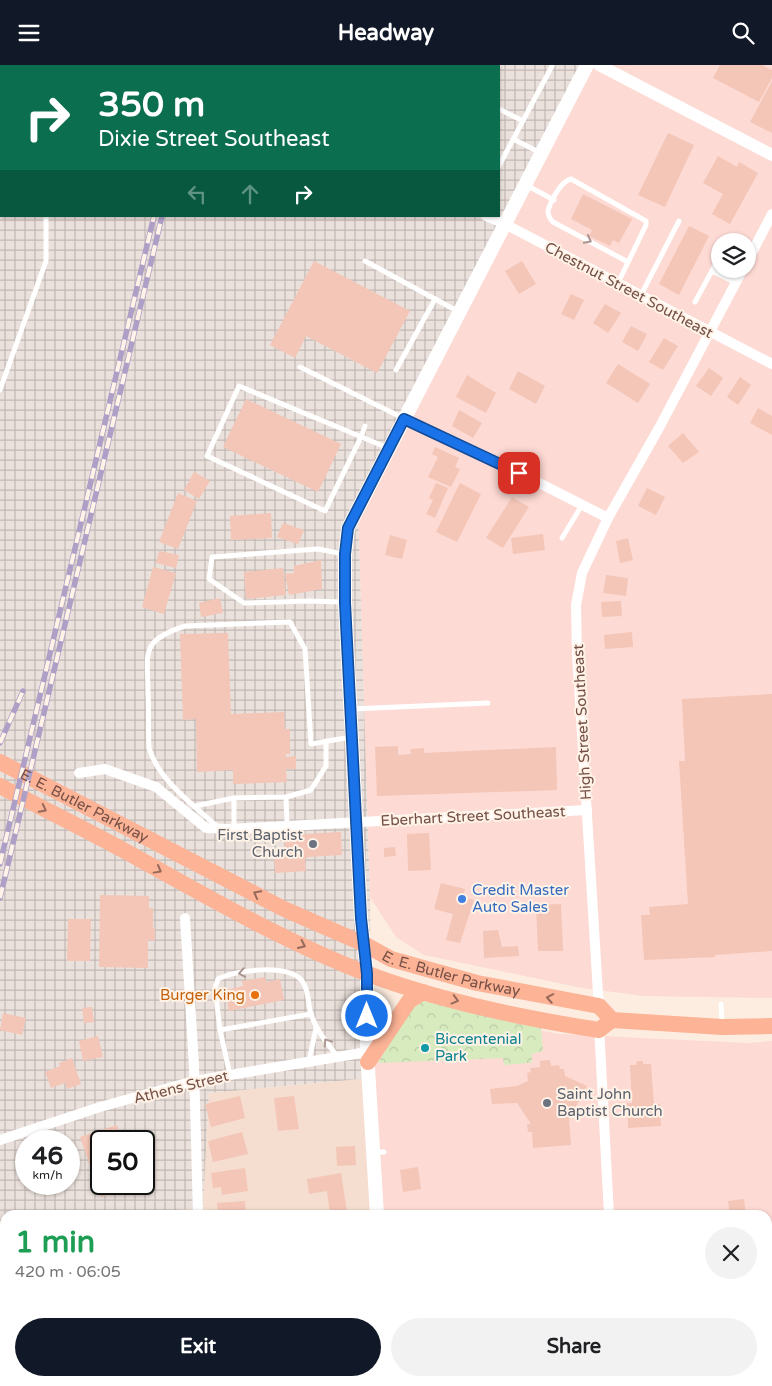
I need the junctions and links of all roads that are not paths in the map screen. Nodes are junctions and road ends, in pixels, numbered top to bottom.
1 (588, 65) edge
2 (599, 65) edge
3 (552, 66) edge
4 (500, 110) edge
5 (523, 121) junction
6 (513, 139) junction
7 (541, 153) junction
8 (772, 155) edge
9 (500, 164) edge
10 (525, 184) junction
11 (554, 200) junction
12 (772, 214) edge
13 (46, 217) edge
14 (488, 217) edge
15 (679, 221) dead end
16 (505, 224) junction
17 (756, 245) edge
18 (366, 261) dead end
19 (628, 262) junction
20 (711, 273) edge
21 (726, 278) edge
22 (738, 278) edge
23 (618, 283) junction
24 (736, 283) junction
25 (640, 296) junction
26 (435, 299) junction
27 (695, 302) dead end
28 (460, 312) junction
29 (709, 332) junction
30 (772, 364) edge
31 (300, 367) dead end
32 (396, 370) dead end
33 (0, 389) edge
34 (404, 419) junction
35 (366, 426) dead end
36 (361, 437) junction
37 (388, 448) junction
38 (582, 505) junction
39 (608, 518) junction
40 (562, 538) dead end
41 (345, 554) junction
42 (345, 603) junction
43 (488, 703) dead end
44 (352, 709) junction
45 (352, 737) junction
46 (326, 741) junction
47 (0, 763) edge
48 (79, 773) dead end
49 (0, 786) edge
50 (286, 797) junction
51 (234, 798) junction
52 (195, 806) junction
53 (587, 810) junction
54 (356, 822) junction
55 (287, 825) junction
56 (221, 829) junction
57 (234, 829) junction
58 (185, 918) dead end
59 (364, 944) junction
60 (367, 974) junction
61 (423, 992) junction
62 (720, 1004) dead end
63 (598, 1006) junction
64 (311, 1014) junction
65 (612, 1020) junction
66 (772, 1026) edge
67 (722, 1027) junction
68 (316, 1028) junction
69 (599, 1030) junction
70 (220, 1031) junction
71 (337, 1056) junction
72 (368, 1057) junction
73 (309, 1061) junction
74 (230, 1075) junction
75 (194, 1081) junction
76 (0, 1141) edge
77 (198, 1210) edge
78 (377, 1210) edge
79 (609, 1210) edge

1 - 7 main road
2 - 8 street
3 - 5 lane
4 - 5 lane
5 - 6 lane
6 - 7 lane
6 - 9 lane
7 - 10 main road
10 - 11 lane
10 - 16 main road
11 -> 19 lane
11 - 19 lane
12 - 17 street
13 - 33 lane
14 - 16 street, Chestnut Street Southeast
15 - 25 lane
16 - 23 street, Chestnut Street Southeast
16 - 28 main road
18 - 26 lane
19 - 23 lane
20 - 27 lane
21 - 24 lane
22 - 24 street, High Street Southeast
23 - 25 street, Chestnut Street Southeast
24 - 29 street, High Street Southeast
25 - 29 street, Chestnut Street Southeast
26 - 28 lane
26 - 32 lane
28 - 34 main road
29 - 30 street, Chestnut Street Southeast
29 - 39 street, High Street Southeast
31 - 34 lane
34 - 37 main road
34 - 38 street
35 - 36 lane
36 - 36 lane
36 - 37 lane
37 - 41 main road
38 - 39 street
38 - 40 lane
39 - 53 street, High Street Southeast
41 - 42 main road
41 - 42 lane
42 - 44 main road
43 - 44 lane
44 - 45 main road
45 - 46 lane
45 - 54 main road
46 - 50 lane
46 - 52 lane
59 -> 47 highway, E. E. Butler Parkway
48 - 56 street, Eberhart Street Southeast
49 -> 60 highway, E. E. Butler Parkway
50 - 51 lane
50 - 55 lane
51 - 52 lane
51 - 57 lane
52 - 56 lane
53 - 54 street, Eberhart Street Southeast
53 - 63 street, High Street Southeast
54 - 55 street, Eberhart Street Southeast
54 - 59 main road
55 - 57 street, Eberhart Street Southeast
56 - 57 street, Eberhart Street Southeast
58 - 75 street
59 - 60 main road
63 -> 59 highway, E. E. Butler Parkway
60 - 61 highway, E. E. Butler Parkway
60 - 72 main road
61 -> 69 highway, E. E. Butler Parkway
61 - 72 highway
62 - 67 lane
63 - 65 highway
63 - 69 street, High Street Southeast
64 - 68 lane
64 - 70 lane
64 -> 70 lane
65 - 67 highway
65 - 69 highway
66 - 67 highway
71 -> 68 lane
68 - 73 lane
69 - 79 street, High Street Southeast
70 - 74 lane
71 - 72 street, Athens Street
71 - 73 street, Athens Street
72 - 78 main road
73 - 74 street, Athens Street
74 - 75 street, Athens Street
75 - 76 street, Athens Street
75 - 77 street

